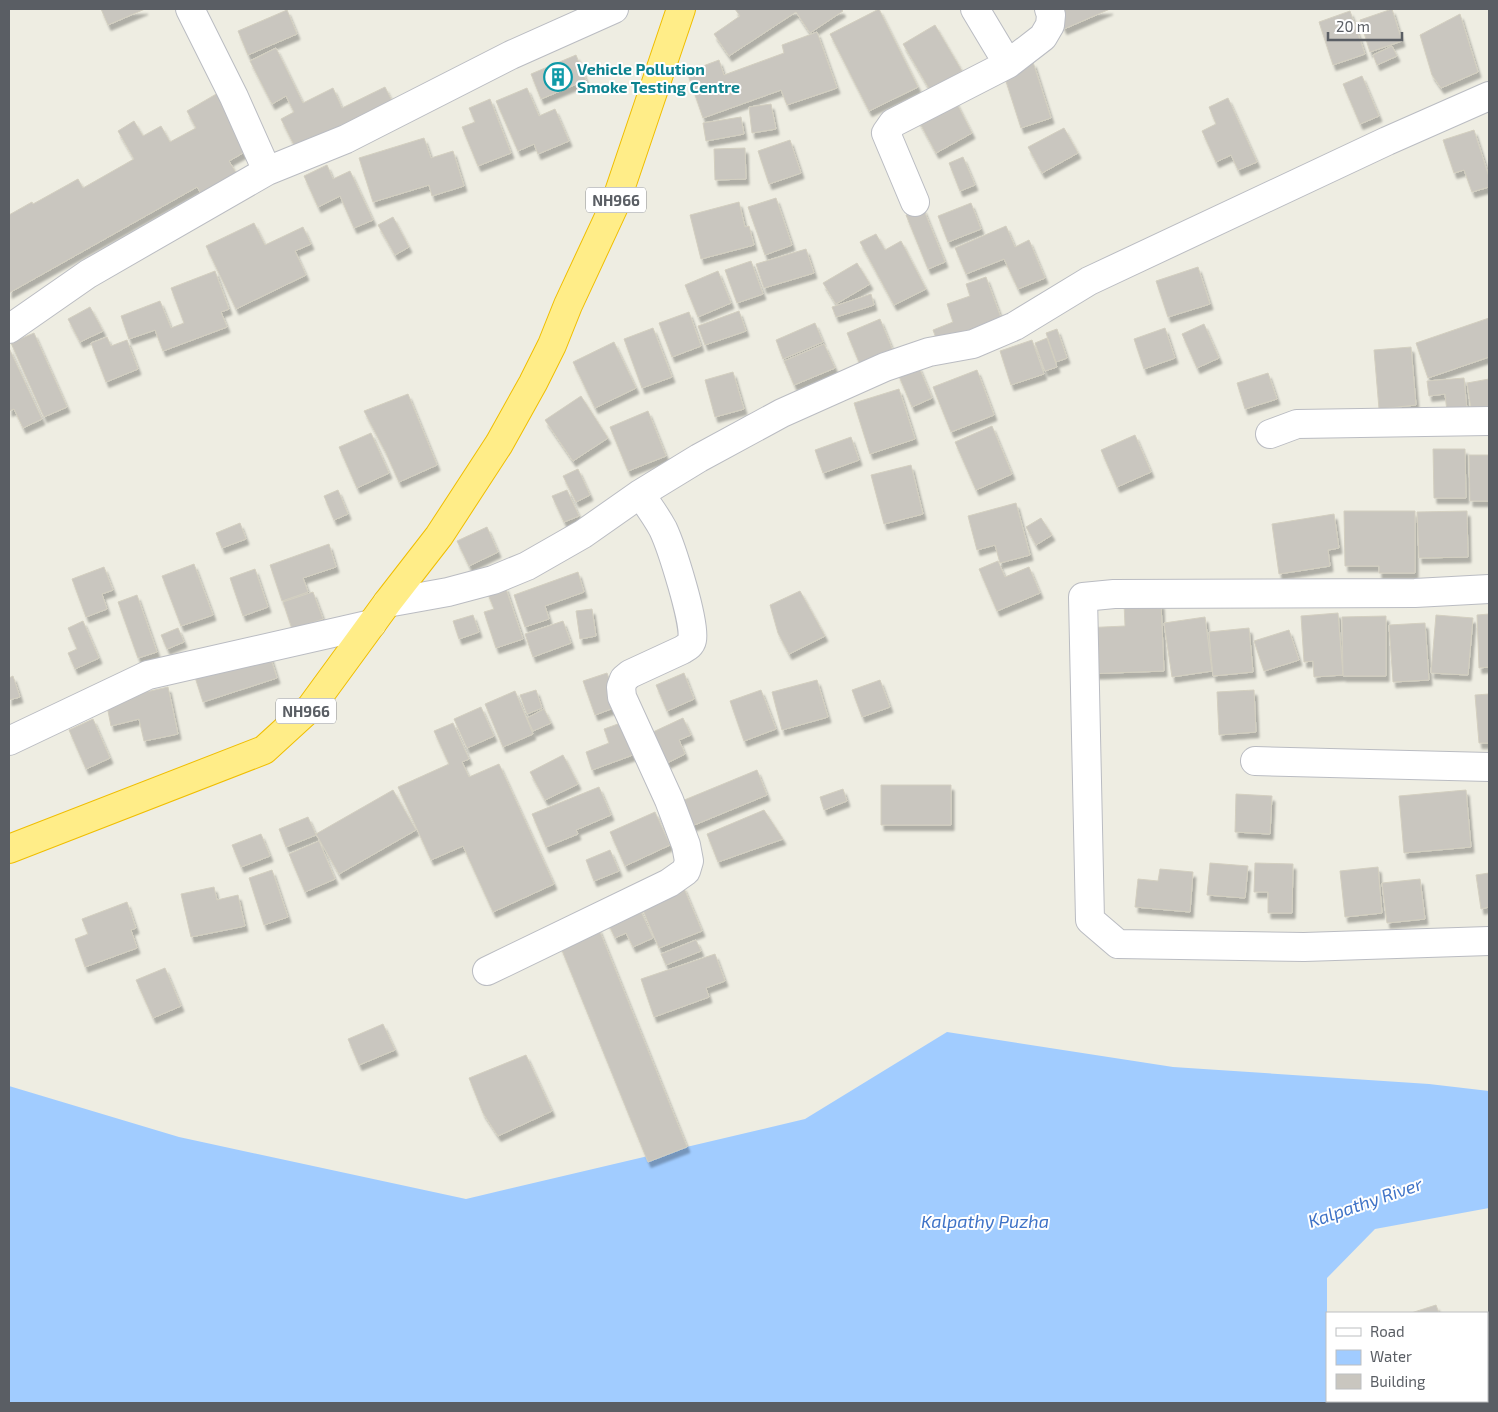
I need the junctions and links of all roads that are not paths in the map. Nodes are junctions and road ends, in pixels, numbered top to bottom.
1 (190, 9) edge
2 (614, 9) edge
3 (681, 9) edge
4 (975, 9) edge
5 (1048, 9) edge
6 (1008, 64) junction
7 (1489, 96) edge
8 (267, 171) junction
9 (915, 202) dead end
10 (9, 330) edge
11 (1489, 421) edge
12 (1270, 434) dead end
13 (640, 494) junction
14 (1489, 589) edge
15 (379, 614) junction
16 (9, 742) edge
17 (1255, 761) dead end
18 (1489, 767) edge
19 (9, 848) edge
20 (1489, 941) edge
21 (487, 971) dead end

1 - 8 street
2 - 8 street
3 - 15 highway, NH966
4 - 6 street
5 - 6 street
6 - 9 street
7 - 13 street
8 - 10 street
11 - 12 street
13 - 15 street
13 - 21 street
14 - 20 street
15 - 16 street
15 - 19 highway, NH966
17 - 18 street

